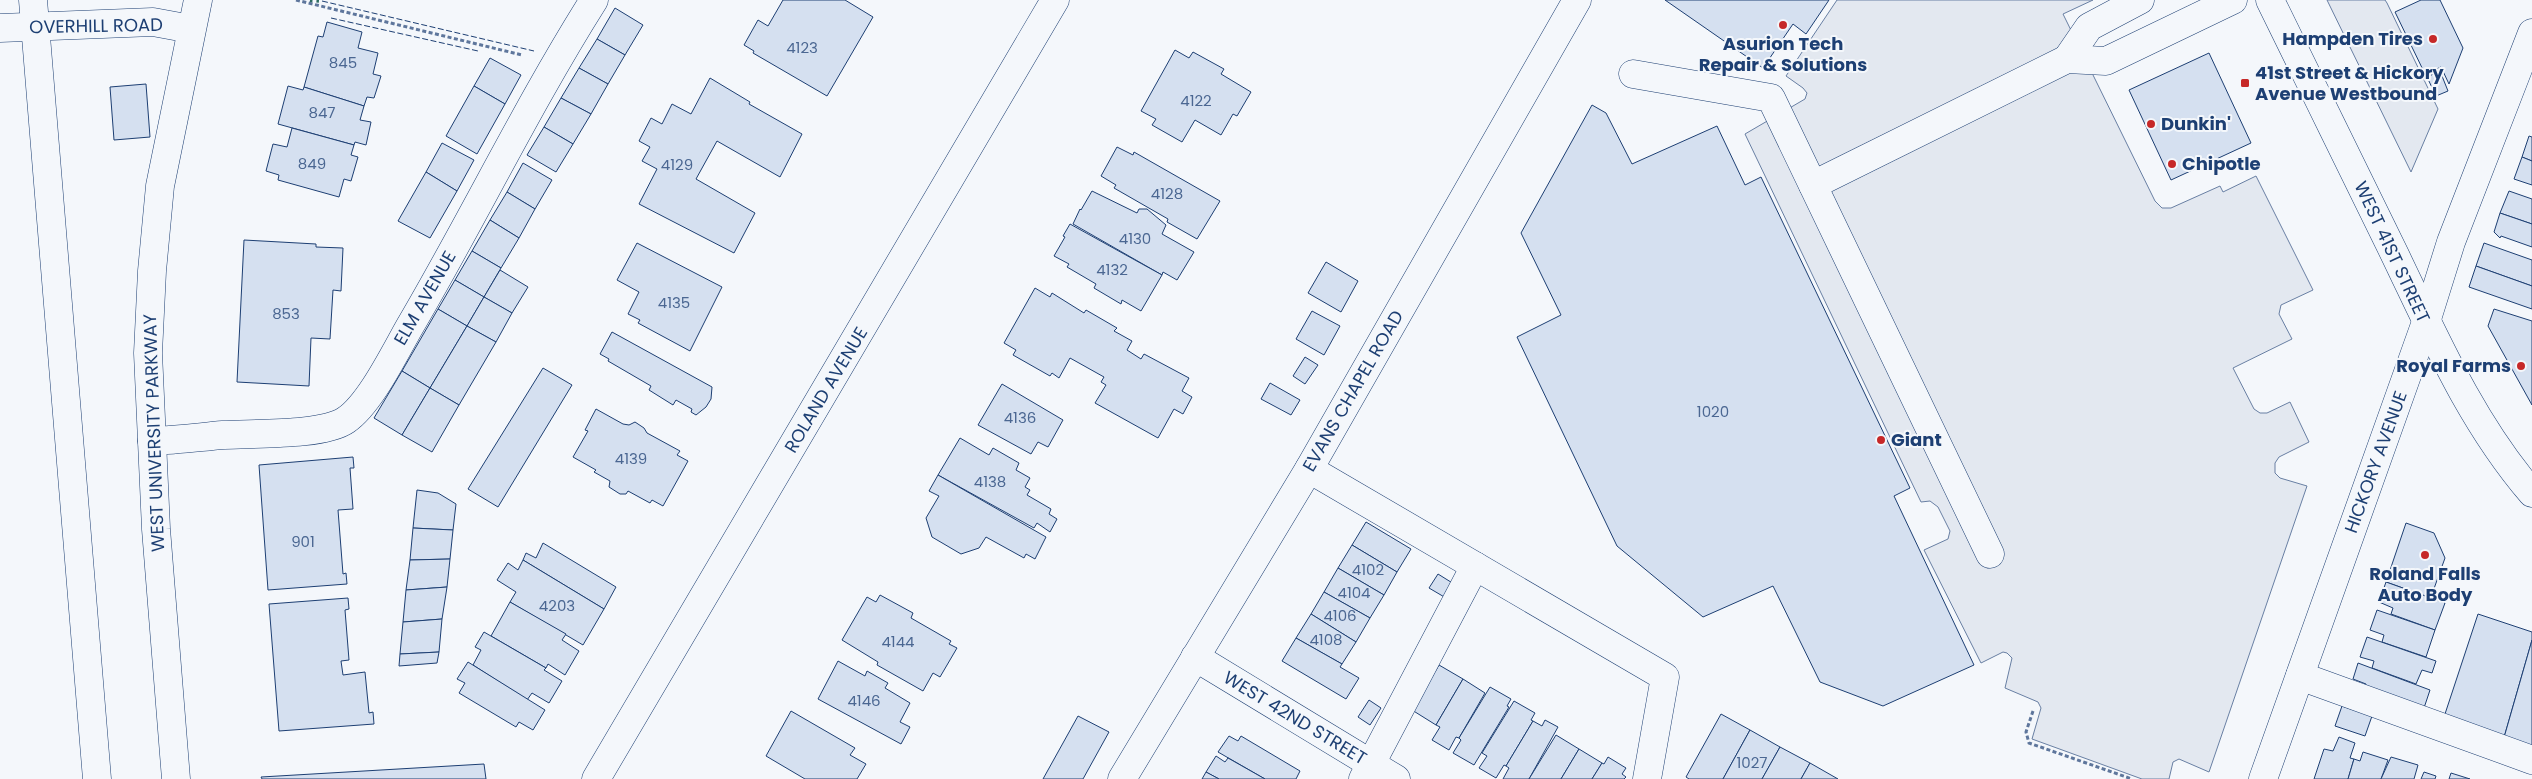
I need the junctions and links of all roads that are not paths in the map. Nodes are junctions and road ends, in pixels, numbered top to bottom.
1 (198, 0) edge
2 (594, 0) edge
3 (1055, 0) edge
4 (1577, 0) edge
5 (2140, 0) edge
6 (2233, 0) edge
7 (2270, 0) edge
8 (35, 13) edge
9 (0, 28) edge
10 (191, 29) junction
11 (2532, 33) edge
12 (2068, 59) junction
13 (1632, 74) dead end
14 (1813, 185) junction
15 (2426, 322) junction
16 (152, 441) junction
17 (1309, 469) junction
18 (2532, 493) edge
19 (1990, 554) dead end
20 (1475, 566) junction
21 (1195, 657) junction
22 (2300, 676) junction
23 (2532, 760) edge
24 (1367, 772) edge
25 (97, 779) edge
26 (176, 779) edge
27 (596, 779) edge
28 (1122, 779) edge
29 (1396, 779) edge
30 (1646, 779) edge
31 (2263, 779) edge

1 - 10 street, WEST UNIVERSITY PARKWAY
2 - 16 street, ELM AVENUE
3 - 27 street, ROLAND AVENUE
4 - 17 street, EVANS CHAPEL ROAD
5 - 12 street
6 - 12 street
7 - 15 street, WEST 41ST STREET
8 - 9 street, OVERHILL ROAD
8 - 10 street, OVERHILL ROAD
8 - 25 street
10 - 16 street, WEST UNIVERSITY PARKWAY
11 - 15 street, HICKORY AVENUE
12 - 14 street
13 - 14 street
14 - 19 street
15 - 18 street, WEST 41ST STREET
15 - 22 street, HICKORY AVENUE
16 - 26 street, WEST UNIVERSITY PARKWAY
17 - 20 street
17 - 21 street, EVANS CHAPEL ROAD
20 - 24 street
20 - 30 street
21 - 24 street, WEST 42ND STREET
21 - 28 street, EVANS CHAPEL ROAD
22 - 23 street
22 - 31 street, HICKORY AVENUE
24 - 29 street, WEST 42ND STREET

